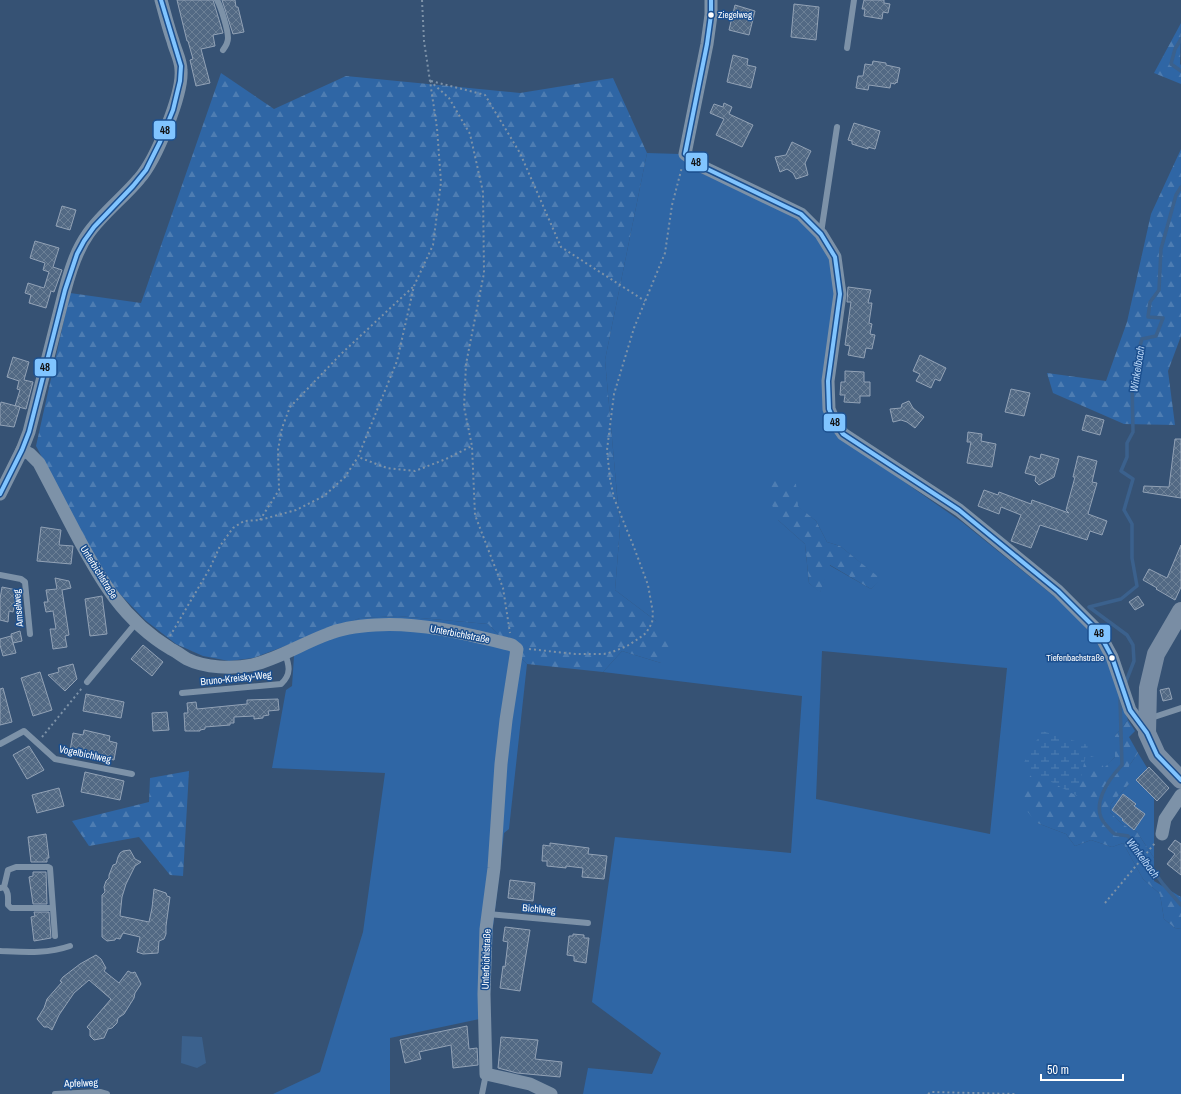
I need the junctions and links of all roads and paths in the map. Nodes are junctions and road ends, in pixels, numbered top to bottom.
1 (161, 0) edge
2 (217, 0) edge
3 (422, 0) edge
4 (711, 0) edge
5 (854, 0) edge
6 (847, 48) dead end
7 (223, 50) dead end
8 (430, 80) junction
9 (837, 127) dead end
10 (685, 154) junction
11 (821, 234) junction
12 (414, 286) junction
13 (646, 301) junction
14 (472, 446) junction
15 (22, 450) junction
16 (358, 457) junction
17 (0, 494) edge
18 (260, 520) junction
19 (0, 575) edge
20 (1181, 611) edge
21 (136, 623) junction
22 (30, 634) dead end
23 (165, 645) junction
24 (514, 646) junction
25 (285, 653) junction
26 (87, 682) joint
27 (182, 693) dead end
28 (1181, 708) edge
29 (1147, 726) junction
30 (37, 743) junction
31 (0, 744) edge
32 (132, 774) dead end
33 (1181, 780) edge
34 (1181, 795) edge
35 (1162, 834) dead end
36 (1148, 852) dead end
37 (2, 888) edge
38 (1105, 904) dead end
39 (52, 908) junction
40 (488, 914) junction
41 (588, 922) dead end
42 (55, 936) dead end
43 (70, 946) dead end
44 (0, 950) edge
45 (486, 1074) junction
46 (55, 1094) edge
47 (107, 1094) edge
48 (482, 1094) edge
49 (551, 1094) edge
50 (928, 1094) edge
51 (1015, 1094) edge

1 - 15 street
2 - 7 lane
3 - 8 path
4 - 10 street
5 - 6 lane
8 - 12 path
8 - 13 path
8 - 14 path
9 - 11 lane
10 - 11 street
10 - 13 path
11 - 29 street
12 - 16 path
12 - 18 path
13 - 24 path
14 - 16 path
14 - 24 path
15 - 17 street
15 - 21 street, Unterbichlstraße
16 - 18 path
18 - 23 path
19 - 22 lane, Amselweg
20 - 29 street
21 - 23 street, Unterbichlstraße
21 - 26 lane
23 - 25 street, Unterbichlstraße
24 - 25 street, Unterbichlstraße
24 - 40 street, Unterbichlstraße
25 - 27 lane, Bruno-Kreisky-Weg
26 - 30 path
28 - 29 lane
29 - 33 street
30 - 31 lane, Vogelbichlweg
30 - 32 lane, Vogelbichlweg
34 - 35 street
36 - 38 path
37 - 39 lane
37 - 39 lane
39 - 42 lane
40 - 41 lane, Bichlweg
40 - 45 street, Unterbichlstraße
43 - 44 lane
45 - 48 lane
45 - 49 street
46 - 47 lane, Apfelweg
50 - 51 path

